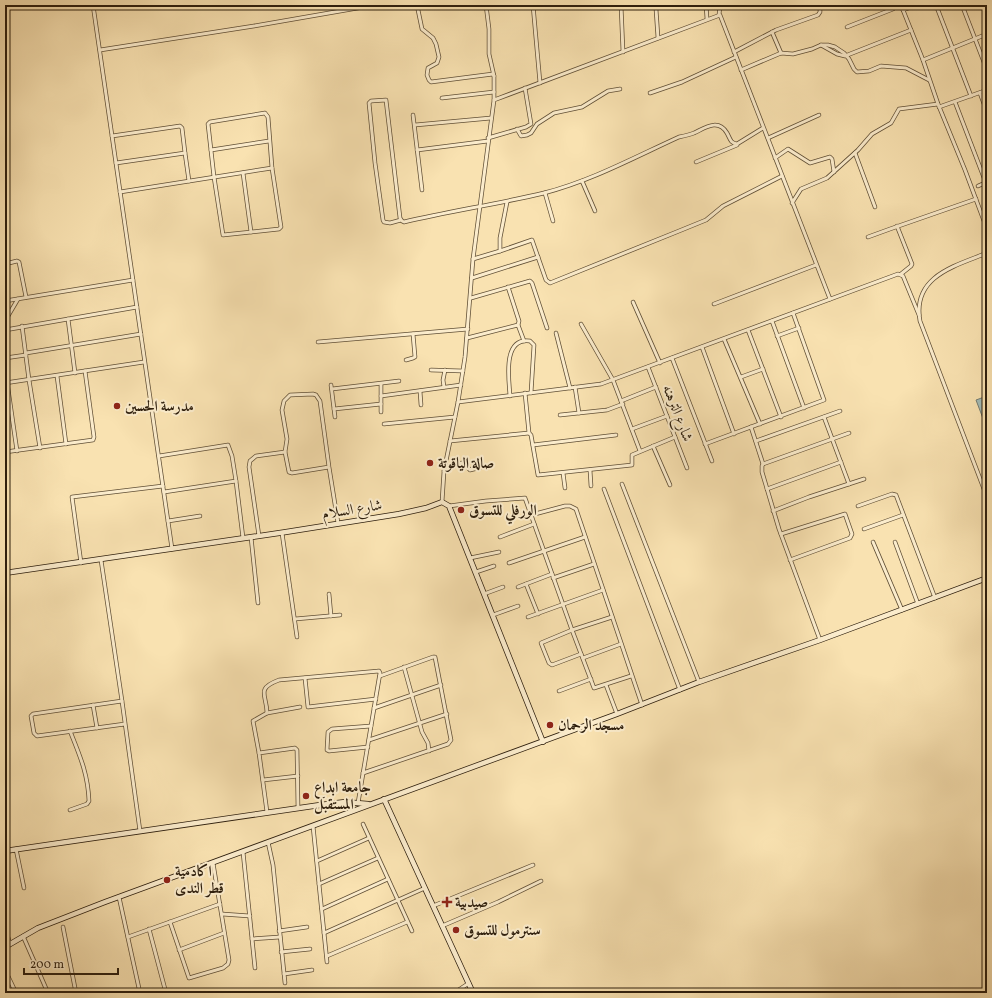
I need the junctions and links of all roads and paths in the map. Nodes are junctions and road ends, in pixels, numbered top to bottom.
1 (93, 5) edge
2 (375, 5) edge
3 (417, 5) edge
4 (486, 5) edge
5 (533, 5) edge
6 (621, 5) edge
7 (657, 5) edge
8 (706, 5) edge
9 (720, 5) edge
10 (820, 5) edge
11 (897, 5) edge
12 (901, 5) edge
13 (917, 5) edge
14 (936, 5) edge
15 (962, 5) edge
16 (903, 10) junction
17 (719, 15) junction
18 (707, 20) junction
19 (847, 27) dead end
20 (911, 30) junction
21 (772, 32) junction
22 (987, 34) edge
23 (658, 38) junction
24 (975, 38) junction
25 (952, 48) junction
26 (100, 50) junction
27 (623, 52) junction
28 (734, 52) junction
29 (782, 54) junction
30 (846, 56) junction
31 (736, 57) junction
32 (923, 60) junction
33 (741, 70) junction
34 (987, 70) edge
35 (494, 76) junction
36 (929, 80) junction
37 (540, 83) junction
38 (525, 88) junction
39 (620, 89) dead end
40 (987, 90) edge
41 (494, 92) junction
42 (650, 93) dead end
43 (980, 93) junction
44 (971, 96) junction
45 (442, 98) dead end
46 (494, 100) junction
47 (955, 102) junction
48 (939, 106) junction
49 (987, 112) edge
50 (413, 115) dead end
51 (819, 116) dead end
52 (491, 118) junction
53 (415, 125) junction
54 (763, 128) junction
55 (517, 129) junction
56 (112, 136) junction
57 (768, 138) junction
58 (488, 140) junction
59 (269, 141) junction
60 (739, 144) junction
61 (211, 150) junction
62 (417, 150) junction
63 (185, 152) junction
64 (855, 152) junction
65 (775, 158) junction
66 (696, 162) dead end
67 (116, 164) junction
68 (272, 168) junction
69 (243, 172) junction
70 (834, 172) junction
71 (782, 176) junction
72 (214, 177) junction
73 (189, 181) junction
74 (582, 181) junction
75 (986, 182) edge
76 (978, 186) dead end
77 (422, 190) dead end
78 (120, 192) junction
79 (545, 193) junction
80 (976, 199) junction
81 (507, 202) junction
82 (792, 203) junction
83 (479, 207) junction
84 (875, 207) dead end
85 (595, 212) dead end
86 (401, 220) junction
87 (553, 221) dead end
88 (897, 226) junction
89 (987, 229) edge
90 (251, 232) junction
91 (868, 237) dead end
92 (500, 251) junction
93 (987, 253) edge
94 (538, 257) junction
95 (473, 259) junction
96 (5, 264) edge
97 (816, 265) junction
98 (901, 274) junction
99 (472, 278) junction
100 (133, 280) junction
101 (508, 287) junction
102 (26, 297) junction
103 (471, 298) junction
104 (18, 299) junction
105 (830, 299) junction
106 (5, 301) edge
107 (633, 302) dead end
108 (714, 304) dead end
109 (137, 307) junction
110 (793, 313) junction
111 (919, 315) junction
112 (68, 319) junction
113 (5, 321) edge
114 (772, 322) junction
115 (581, 324) dead end
116 (518, 325) junction
117 (22, 326) junction
118 (546, 328) dead end
119 (799, 328) junction
120 (468, 329) junction
121 (5, 330) edge
122 (748, 330) junction
123 (556, 333) dead end
124 (141, 334) junction
125 (413, 334) junction
126 (777, 336) junction
127 (467, 338) junction
128 (724, 339) junction
129 (524, 341) junction
130 (318, 342) dead end
131 (72, 346) junction
132 (702, 347) junction
133 (26, 354) junction
134 (5, 358) edge
135 (672, 358) junction
136 (406, 360) dead end
137 (144, 362) junction
138 (660, 363) junction
139 (648, 367) junction
140 (5, 368) edge
141 (763, 369) junction
142 (430, 370) dead end
143 (445, 370) junction
144 (85, 371) junction
145 (463, 371) junction
146 (75, 373) junction
147 (56, 376) junction
148 (740, 377) junction
149 (29, 380) junction
150 (613, 380) junction
151 (399, 381) dead end
152 (6, 383) edge
153 (331, 384) dead end
154 (381, 384) junction
155 (461, 385) junction
156 (444, 387) junction
157 (576, 387) junction
158 (656, 387) junction
159 (570, 388) junction
160 (332, 389) junction
161 (420, 391) junction
162 (525, 393) junction
163 (532, 393) junction
164 (381, 396) junction
165 (510, 396) junction
166 (458, 402) junction
167 (622, 402) junction
168 (381, 404) junction
169 (421, 406) dead end
170 (804, 408) junction
171 (334, 409) junction
172 (840, 411) dead end
173 (381, 412) dead end
174 (578, 413) junction
175 (560, 415) dead end
176 (667, 416) junction
177 (335, 417) dead end
178 (455, 417) junction
179 (781, 417) junction
180 (824, 417) junction
181 (384, 424) dead end
182 (760, 424) junction
183 (751, 427) junction
184 (632, 429) junction
185 (529, 433) junction
186 (734, 434) junction
187 (849, 434) dead end
188 (616, 435) dead end
189 (675, 437) junction
190 (832, 439) junction
191 (450, 441) junction
192 (756, 441) junction
193 (66, 444) junction
194 (705, 444) junction
195 (533, 445) junction
196 (652, 446) junction
197 (40, 448) junction
198 (17, 451) junction
199 (640, 451) junction
200 (5, 452) edge
201 (285, 452) junction
202 (158, 456) junction
203 (712, 461) dead end
204 (841, 462) junction
205 (763, 464) junction
206 (486, 466) dead end
207 (329, 467) junction
208 (687, 468) dead end
209 (590, 470) junction
210 (444, 471) junction
211 (563, 473) junction
212 (864, 479) dead end
213 (236, 481) junction
214 (622, 484) dead end
215 (849, 484) junction
216 (670, 485) dead end
217 (163, 486) junction
218 (592, 486) dead end
219 (565, 488) dead end
220 (604, 489) dead end
221 (767, 489) junction
222 (164, 492) junction
223 (987, 497) edge
224 (442, 502) junction
225 (449, 506) junction
226 (858, 506) dead end
227 (773, 511) junction
228 (531, 515) junction
229 (903, 515) junction
230 (200, 516) dead end
231 (168, 521) junction
232 (338, 524) junction
233 (534, 524) junction
234 (864, 529) dead end
235 (282, 533) junction
236 (781, 534) junction
237 (259, 536) junction
238 (251, 537) junction
239 (500, 537) dead end
240 (585, 537) junction
241 (243, 538) junction
242 (873, 542) dead end
243 (895, 542) dead end
244 (172, 549) junction
245 (544, 550) junction
246 (499, 552) dead end
247 (470, 558) junction
248 (101, 560) junction
249 (790, 560) junction
250 (81, 563) junction
251 (509, 563) dead end
252 (594, 564) junction
253 (494, 566) dead end
254 (476, 572) junction
255 (5, 573) edge
256 (552, 576) junction
257 (987, 578) edge
258 (526, 584) junction
259 (503, 586) dead end
260 (518, 587) dead end
261 (603, 590) junction
262 (329, 594) dead end
263 (484, 594) junction
264 (934, 598) junction
265 (258, 602) dead end
266 (562, 604) junction
267 (918, 604) junction
268 (518, 606) dead end
269 (902, 610) junction
270 (538, 614) junction
271 (493, 615) junction
272 (331, 616) junction
273 (340, 616) dead end
274 (528, 617) dead end
275 (612, 617) junction
276 (295, 619) junction
277 (572, 630) junction
278 (297, 637) dead end
279 (820, 640) junction
280 (621, 644) junction
281 (581, 654) junction
282 (582, 658) junction
283 (404, 667) junction
284 (380, 676) junction
285 (631, 676) junction
286 (305, 678) junction
287 (591, 679) junction
288 (698, 682) junction
289 (441, 685) junction
290 (606, 685) junction
291 (680, 690) junction
292 (560, 691) dead end
293 (412, 695) junction
294 (376, 699) junction
295 (122, 701) junction
296 (92, 705) junction
297 (642, 705) junction
298 (300, 707) dead end
299 (374, 708) junction
300 (267, 714) junction
301 (447, 714) junction
302 (617, 714) junction
303 (420, 723) junction
304 (125, 724) junction
305 (371, 726) junction
306 (96, 728) junction
307 (70, 731) junction
308 (369, 740) junction
309 (543, 742) junction
310 (368, 748) junction
311 (429, 751) junction
312 (259, 753) junction
313 (363, 774) junction
314 (298, 776) junction
315 (263, 780) junction
316 (384, 799) junction
317 (358, 803) junction
318 (370, 804) junction
319 (298, 808) junction
320 (70, 810) dead end
321 (267, 812) junction
322 (363, 824) dead end
323 (313, 826) junction
324 (140, 831) junction
325 (370, 838) junction
326 (268, 842) junction
327 (16, 849) junction
328 (5, 851) edge
329 (243, 852) junction
330 (378, 858) junction
331 (317, 861) junction
332 (213, 864) junction
333 (533, 865) dead end
334 (388, 879) junction
335 (541, 881) dead end
336 (320, 884) junction
337 (24, 888) dead end
338 (425, 888) junction
339 (119, 897) junction
340 (398, 900) junction
341 (220, 904) junction
342 (433, 906) junction
343 (322, 909) junction
344 (222, 914) junction
345 (250, 916) junction
346 (170, 922) junction
347 (407, 922) junction
348 (442, 926) junction
349 (63, 927) dead end
350 (307, 927) dead end
351 (5, 928) edge
352 (149, 929) junction
353 (279, 931) junction
354 (412, 931) dead end
355 (224, 933) junction
356 (324, 933) junction
357 (23, 936) junction
358 (280, 937) junction
359 (128, 938) junction
360 (252, 939) junction
361 (10, 944) junction
362 (5, 947) edge
363 (310, 949) dead end
364 (179, 950) junction
365 (281, 952) junction
366 (327, 956) junction
367 (327, 962) dead end
368 (255, 968) dead end
369 (5, 970) edge
370 (312, 970) dead end
371 (284, 974) junction
372 (285, 983) dead end
373 (469, 983) junction
374 (16, 993) edge
375 (48, 993) edge
376 (76, 993) edge
377 (140, 993) edge
378 (166, 993) edge
379 (454, 993) edge
380 (473, 993) edge

1 - 26 street
2 - 26 street
3 - 35 street
4 - 35 street
5 - 37 street
6 - 27 street
7 - 23 street
8 - 18 street
9 - 17 street
10 - 21 street
11 - 19 street
12 - 16 street
13 - 16 street
14 - 25 street
15 - 24 street
16 - 20 street
17 - 18 street
17 - 28 street
18 - 23 street
20 - 30 street
20 - 32 street
21 - 28 street
21 - 29 street
22 - 24 street
23 - 27 street
24 - 25 street
24 - 34 street
25 - 32 street
25 - 44 street
26 - 56 street
27 - 37 street
28 - 31 street
29 - 30 street
29 - 33 street
30 - 36 street
31 - 33 street
31 - 42 street
32 - 36 street
33 - 54 street
35 - 41 street
36 - 48 street
37 - 38 street
38 - 46 street
38 - 55 street
39 - 55 street
40 - 43 street
41 - 45 street
41 - 46 street
43 - 44 street
43 - 49 street
44 - 47 street
46 - 52 street
47 - 48 street
47 - 75 street
48 - 64 street
48 - 80 street
50 - 53 street
51 - 57 street
52 - 53 street
52 - 58 street
53 - 62 street
54 - 57 street
54 - 60 street
55 - 58 street
56 - 63 street
56 - 67 street
57 - 65 street
58 - 62 street
58 - 83 street
59 - 61 street
59 - 61 street
59 - 68 street
60 - 66 street
60 - 74 street
61 - 72 street
62 - 77 street
63 - 67 street
63 - 73 street
64 - 70 street
64 - 84 street
65 - 70 street
65 - 71 street
67 - 78 street
68 - 69 street
68 - 90 street
69 - 72 street
69 - 90 street
70 - 82 street
71 - 82 street
71 - 94 street
72 - 73 street
72 - 90 street
73 - 78 street
74 - 79 street
74 - 85 street
75 - 76 street
78 - 100 street
79 - 81 street
79 - 87 street
80 - 88 street
80 - 89 street
81 - 83 street
81 - 92 street
82 - 97 street
83 - 86 street
83 - 95 street
86 - 86 street
88 - 91 street
88 - 98 street
92 - 94 street
92 - 95 street
93 - 111 street
94 - 99 street
95 - 99 street
96 - 102 street
97 - 105 street
97 - 108 street
98 - 105 street
98 - 111 street
99 - 103 street
100 - 102 street
100 - 109 street
101 - 103 street
101 - 116 street
101 - 118 street
102 - 104 street
103 - 120 street
104 - 106 street
104 - 113 street
105 - 110 street
107 - 138 street
109 - 112 street
109 - 124 street
110 - 114 street
110 - 119 street
111 - 223 street
112 - 117 street
112 - 131 street
114 - 122 street
114 - 126 street
115 - 150 street
116 - 127 street
116 - 129 street
117 - 121 street
117 - 133 street
119 - 126 street
119 - 170 street
120 - 125 street
120 - 127 street
122 - 128 street
122 - 141 street
123 - 159 street
124 - 131 street
124 - 137 street
125 - 130 street
125 - 136 street
126 - 170 street
127 - 145 street
128 - 132 street
128 - 148 street
129 - 163 street
129 - 165 street
131 - 133 street
131 - 146 street
132 - 135 street
132 - 186 street
133 - 134 street
133 - 149 street
135 - 138 street
135 - 194 street
137 - 144 street
137 - 202 street
138 - 139 street
139 - 150 street
139 - 158 street, شارع الترهنه
140 - 152 street
141 - 148 street
141 - 179 street
142 - 143 street
143 - 145 street
143 - 156 street
144 - 146 street
144 - 193 street
145 - 155 street
146 - 147 street
147 - 149 street
147 - 193 street
148 - 182 street
149 - 152 street
149 - 197 street
150 - 157 street
150 - 167 street
151 - 154 street
152 - 198 street
153 - 160 street
154 - 160 street
154 - 164 street
155 - 156 street
155 - 166 street
156 - 161 street
157 - 159 street
157 - 174 street
158 - 167 street
158 - 176 street, شارع الترهنه
159 - 163 street
160 - 171 street
161 - 164 street
161 - 169 street
162 - 163 street
162 - 165 street
162 - 185 street
164 - 168 street
165 - 166 street
166 - 178 street
167 - 174 street
167 - 184 street
168 - 171 street
168 - 173 street
170 - 179 street
171 - 177 street
172 - 180 street
174 - 175 street
176 - 184 street
176 - 189 street, شارع الترهنه
178 - 181 street
178 - 191 street
179 - 182 street
180 - 190 street
180 - 192 street
182 - 183 street
183 - 186 street
183 - 192 street
184 - 199 street
185 - 191 street
185 - 195 street
186 - 194 street
187 - 190 street
188 - 195 street
189 - 196 street
189 - 208 street, شارع الترهنه
190 - 204 street
190 - 205 street
191 - 210 street
192 - 205 street
193 - 197 street
194 - 203 street
195 - 211 street
196 - 199 street
196 - 216 street
197 - 198 street
198 - 200 street
199 - 209 street
201 - 207 street
201 - 207 street
201 - 237 street
202 - 213 street
202 - 217 street
204 - 215 street
204 - 221 street
205 - 221 street
206 - 210 street
207 - 232 street
209 - 211 street
209 - 218 street
210 - 224 street
211 - 219 street
212 - 215 street
213 - 222 street
213 - 241 street
214 - 288 street
215 - 227 street
217 - 222 street
217 - 250 street
220 - 291 street
221 - 227 street
222 - 231 street
224 - 225 main road
224 - 232 main road, شارع السلام
225 - 228 street
225 - 247 main road
226 - 229 street
227 - 236 street
228 - 233 street
228 - 240 street
229 - 234 street
229 - 264 street
230 - 231 street
231 - 244 street
232 - 235 main road, شارع السلام
233 - 239 street
233 - 245 street
235 - 237 main road, شارع السلام
235 - 276 street
236 - 249 street
236 - 249 street
237 - 238 main road, شارع السلام
238 - 241 main road, شارع السلام
238 - 265 street
240 - 245 street
240 - 252 street
241 - 244 main road, شارع السلام
242 - 269 street
243 - 267 street
244 - 248 main road, شارع السلام
245 - 251 street
245 - 256 street
246 - 247 street
247 - 254 main road
248 - 250 main road, شارع السلام
248 - 295 street
249 - 279 street
250 - 255 main road, شارع السلام
252 - 256 street
252 - 261 street
253 - 254 street
254 - 263 main road
256 - 258 street
256 - 266 street
257 - 264 main road
258 - 260 street
258 - 270 street
259 - 263 street
261 - 266 street
261 - 275 street
262 - 272 street
263 - 271 main road
264 - 267 main road
266 - 270 street
266 - 277 street
267 - 269 main road
268 - 271 street
269 - 279 main road
270 - 274 street
271 - 309 main road
272 - 273 street
272 - 276 street
275 - 277 street
275 - 280 street
276 - 278 street
277 - 281 street
277 - 281 street
279 - 288 main road
280 - 282 street
280 - 285 street
281 - 282 street
282 - 287 street
283 - 284 street
283 - 289 street
283 - 293 street
284 - 286 street
284 - 294 street
285 - 290 street
285 - 297 street
286 - 294 street
286 - 300 street
287 - 290 street
287 - 292 street
288 - 291 main road
289 - 293 street
289 - 301 street
290 - 302 street
291 - 297 main road
293 - 299 street
293 - 303 street
294 - 299 street
295 - 296 street
295 - 304 street
296 - 306 street
296 - 307 street
297 - 302 main road
298 - 300 street
299 - 305 street
300 - 312 street
301 - 303 street
301 - 311 street
302 - 309 main road
303 - 308 street
303 - 311 street
304 - 306 street
304 - 324 street
305 - 308 street
305 - 310 street
306 - 307 street
307 - 320 street
308 - 310 street
309 - 316 main road
310 - 313 street
311 - 313 street
312 - 314 street
312 - 315 street
313 - 317 street
314 - 315 street
314 - 319 street
315 - 321 street
316 - 318 main road
316 - 338 main road
317 - 318 main road
317 - 319 main road
318 - 323 main road
319 - 321 main road
321 - 324 main road
322 - 325 street
323 - 326 main road
323 - 331 street
324 - 327 main road
325 - 330 street
325 - 331 street
326 - 329 main road
326 - 353 street
327 - 328 main road
327 - 337 street
329 - 332 main road
329 - 345 street
330 - 334 street
330 - 336 street
331 - 336 street
332 - 339 main road
332 - 341 street
333 - 342 street
334 - 340 street
334 - 343 street
335 - 348 street
336 - 343 street
338 - 340 street
338 - 342 main road
339 - 357 main road
339 - 359 street
340 - 347 street
340 - 356 street
341 - 344 street
341 - 346 street
342 - 348 main road
343 - 356 street
344 - 345 street
344 - 355 street
345 - 360 street
346 - 352 street
346 - 364 street
347 - 354 street
347 - 366 street
348 - 373 main road
349 - 376 street
350 - 353 street
351 - 361 street
352 - 359 street
352 - 378 street
353 - 358 street
355 - 364 street
355 - 364 street
356 - 366 street
357 - 361 main road
357 - 375 street
358 - 360 street
358 - 365 street
359 - 377 street
360 - 368 street
361 - 362 main road
363 - 365 street
365 - 371 street
366 - 367 street
369 - 374 street
370 - 371 street
371 - 372 street
373 - 379 street
373 - 380 main road

